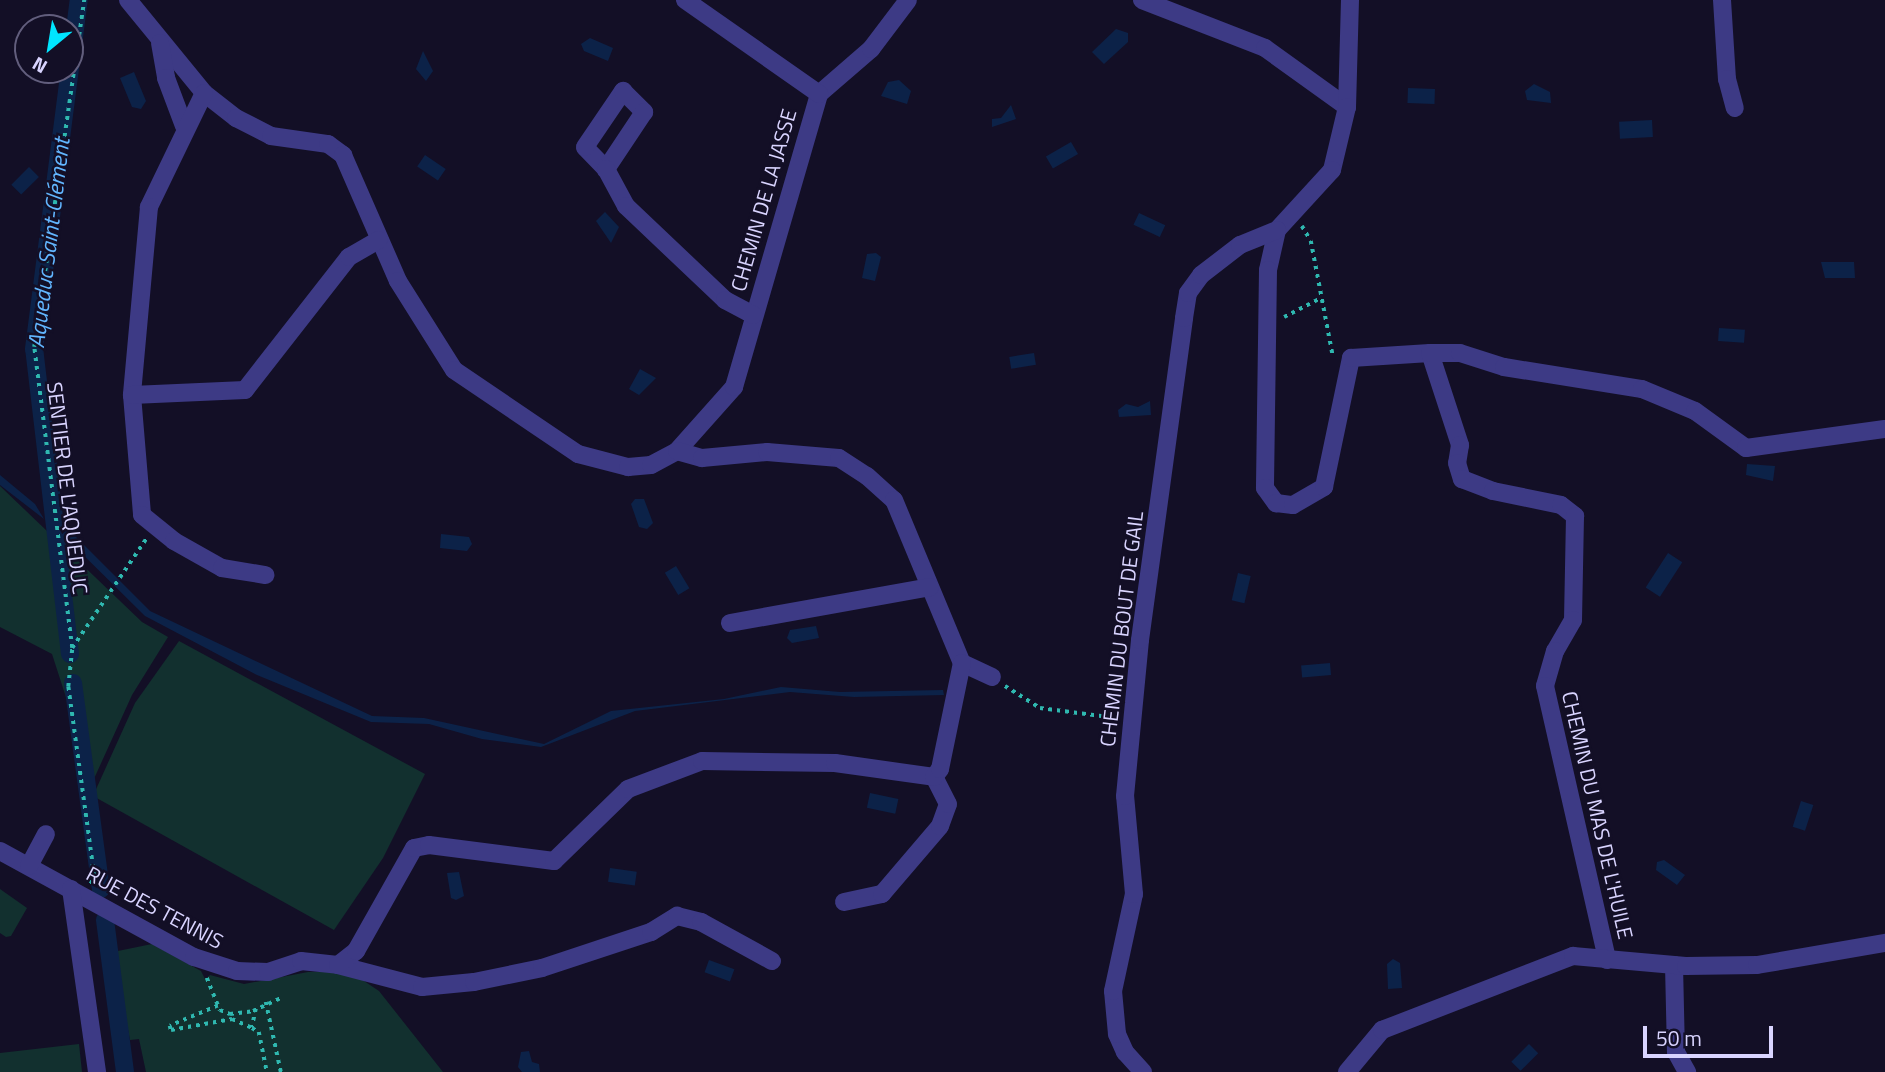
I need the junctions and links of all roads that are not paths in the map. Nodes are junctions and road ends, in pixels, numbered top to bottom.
1 (128, 0) edge
2 (685, 0) edge
3 (908, 0) edge
4 (1142, 0) edge
5 (1350, 0) edge
6 (1722, 0) edge
7 (159, 39) junction
8 (204, 93) junction
9 (819, 93) junction
10 (1347, 107) junction
11 (1735, 108) dead end
12 (184, 126) junction
13 (606, 169) dead end
14 (1277, 230) junction
15 (378, 240) junction
16 (753, 315) junction
17 (1430, 353) junction
18 (132, 395) junction
19 (1885, 429) edge
20 (677, 451) junction
21 (265, 575) dead end
22 (930, 587) junction
23 (730, 623) dead end
24 (962, 663) junction
25 (992, 677) road end
26 (934, 777) junction
27 (46, 834) dead end
28 (0, 851) edge
29 (29, 866) junction
30 (78, 892) junction
31 (844, 902) dead end
32 (1885, 943) edge
33 (1607, 960) junction
34 (772, 961) dead end
35 (338, 965) junction
36 (1674, 965) junction
37 (97, 1072) edge
38 (1143, 1072) edge
39 (1347, 1072) edge
40 (1687, 1072) edge

1 - 7 street
2 - 9 street
3 - 9 street, CHEMIN DE LA JASSE
4 - 10 street
5 - 10 street
6 - 11 street
7 - 8 street
7 - 12 street
8 - 12 street
8 - 15 street
9 - 16 street, CHEMIN DE LA JASSE
10 - 14 street
12 - 18 street
13 - 16 street
14 - 17 street
14 - 38 street, CHEMIN DU BOUT DE GAIL
15 - 18 street
15 - 20 street
16 - 20 street, CHEMIN DE LA JASSE
17 - 19 street
17 - 33 street, CHEMIN DU MAS DE L'HUILE
18 - 21 street
20 - 22 street
22 - 23 street
22 - 24 street
24 - 25 street
24 - 26 street
26 - 31 street
26 - 35 street
27 - 29 street
28 - 29 street, RUE DES TENNIS
29 - 30 street, RUE DES TENNIS
30 - 35 street, RUE DES TENNIS
30 - 37 street
32 - 36 street
33 - 36 street
33 - 39 street
34 - 35 street, RUE DES TENNIS
36 - 40 street

